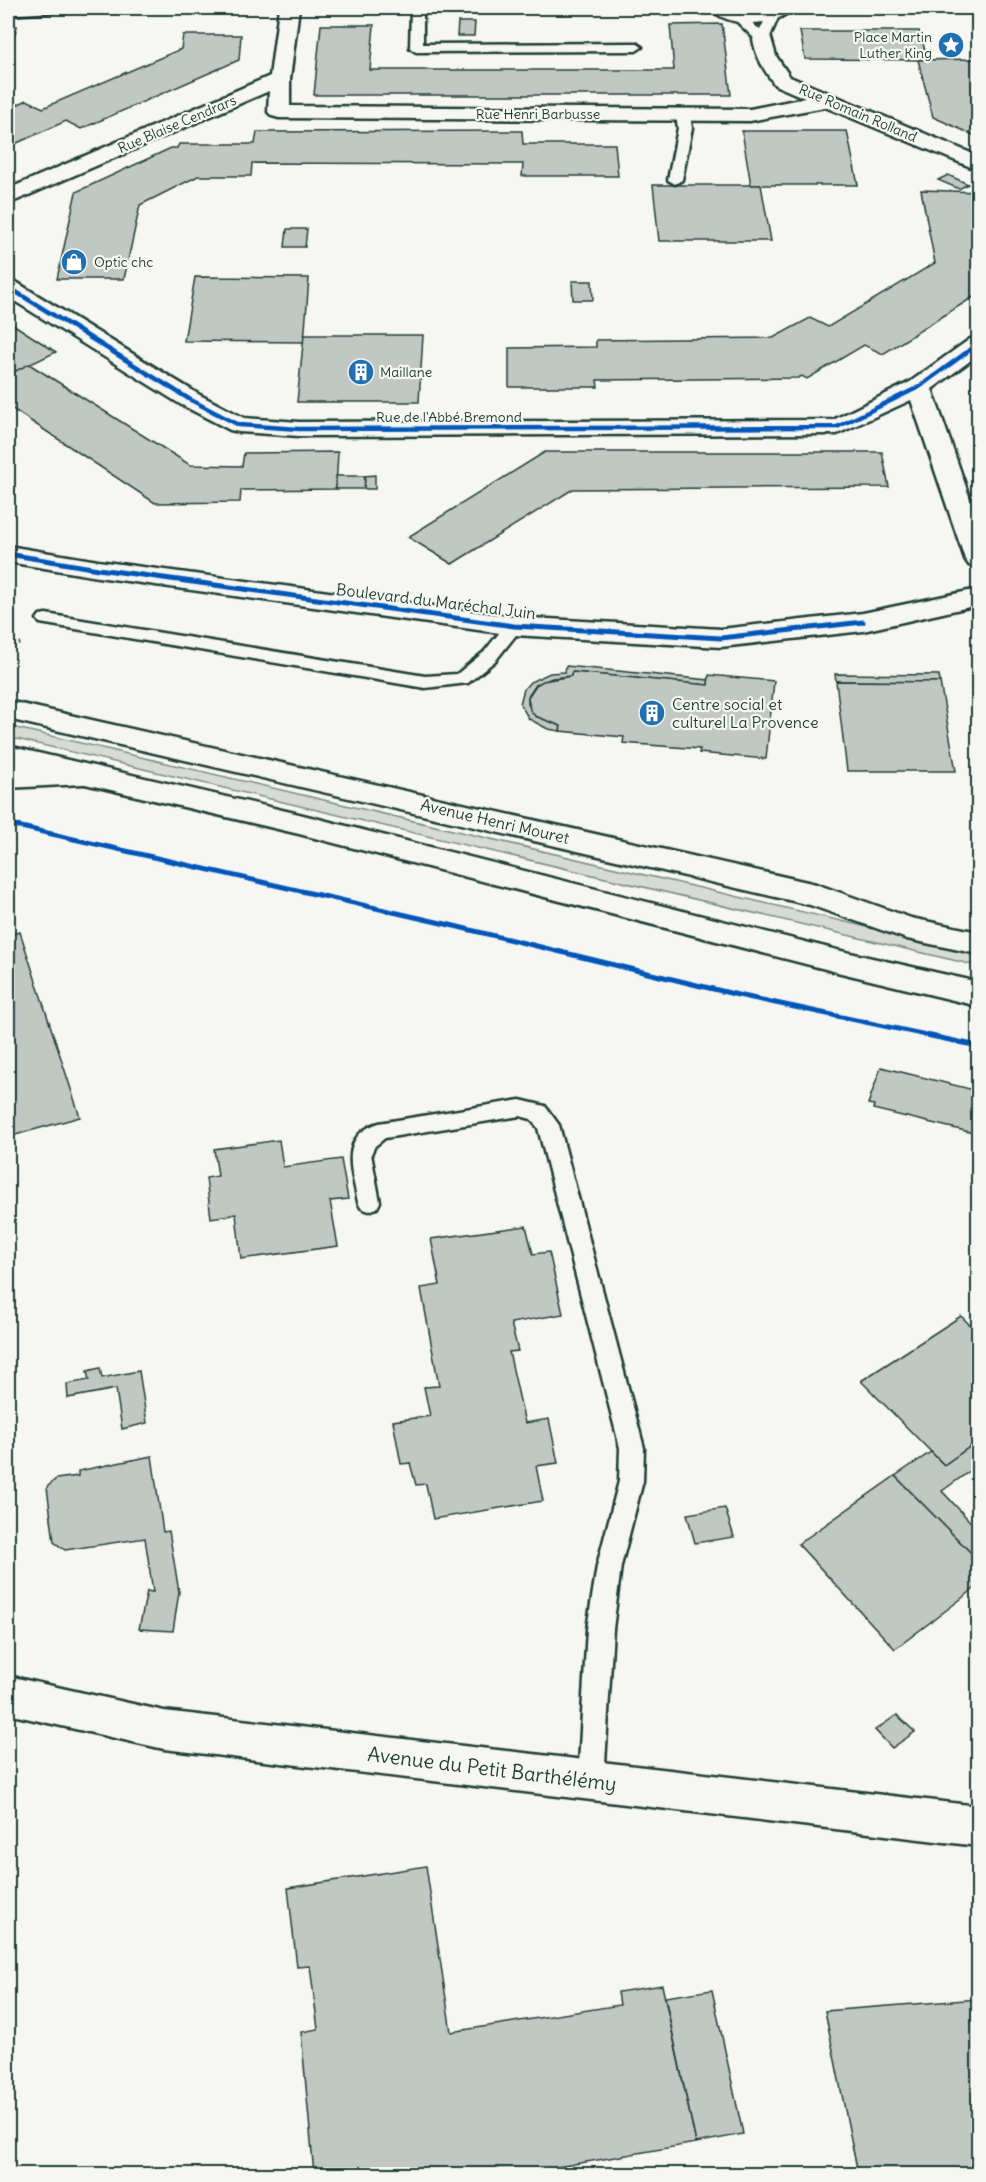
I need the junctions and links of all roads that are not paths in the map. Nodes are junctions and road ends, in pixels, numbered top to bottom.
1 (45, 8) edge
2 (289, 8) edge
3 (417, 8) edge
4 (8, 9) edge
5 (778, 10) edge
6 (728, 11) edge
7 (763, 39) junction
8 (636, 47) dead end
9 (280, 79) junction
10 (828, 100) junction
11 (683, 116) junction
12 (978, 164) edge
13 (675, 180) dead end
14 (8, 197) edge
15 (8, 287) edge
16 (978, 344) edge
17 (919, 387) junction
18 (8, 554) edge
19 (978, 559) edge
20 (978, 597) edge
21 (46, 619) dead end
22 (514, 626) junction
23 (12, 710) edge
24 (8, 756) edge
25 (83, 774) junction
26 (8, 778) edge
27 (978, 943) edge
28 (978, 994) edge
29 (369, 1202) dead end
30 (8, 1695) edge
31 (591, 1781) junction
32 (978, 1826) edge

1 - 4 street
2 - 9 street
3 - 8 lane
5 - 6 street
5 - 7 lane
6 - 7 lane
7 - 10 street, Rue Romain Rolland
9 - 11 street, Rue Henri Barbusse
9 - 14 street, Rue Blaise Cendrars
10 - 11 street, Rue Henri Barbusse
10 - 12 street, Rue Romain Rolland
11 - 13 lane
15 - 17 street, Rue de l'Abbé Bremond
16 - 17 street, Rue de l'Abbé Bremond
17 - 19 street
18 - 22 street, Boulevard du Maréchal Juin
20 - 22 street, Boulevard du Maréchal Juin
21 - 22 lane
23 - 27 street, Avenue Henri Mouret
24 - 25 street
25 - 26 street
25 - 28 street
29 - 31 lane
30 - 31 street, Avenue du Petit Barthélémy
31 - 32 street, Avenue du Petit Barthélémy

